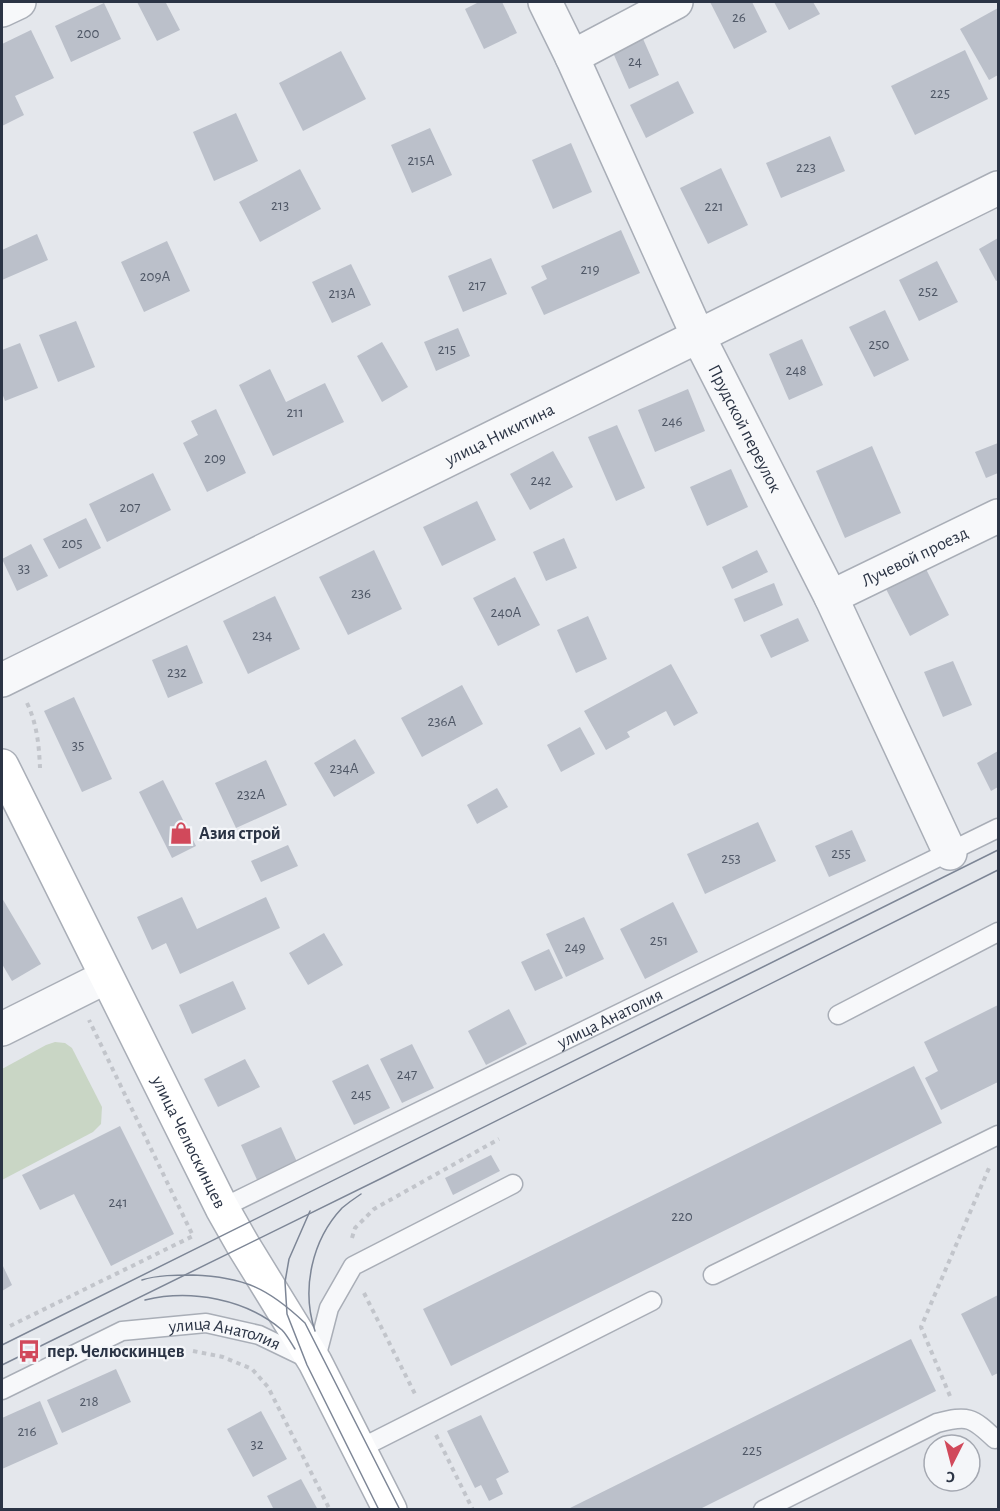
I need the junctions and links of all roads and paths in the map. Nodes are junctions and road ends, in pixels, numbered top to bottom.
1 (20, 2) edge
2 (545, 2) edge
3 (676, 2) edge
4 (2, 10) edge
5 (572, 57) junction
6 (999, 188) edge
7 (698, 336) junction
8 (999, 516) edge
9 (831, 597) junction
10 (2, 680) edge
11 (2, 766) edge
12 (999, 828) edge
13 (950, 853) junction
14 (996, 940) edge
15 (106, 977) junction
16 (75, 992) junction
17 (838, 1015) dead end
18 (2, 1029) edge
19 (999, 1135) edge
20 (499, 1139) dead end
21 (989, 1167) dead end
22 (513, 1184) dead end
23 (222, 1208) junction
24 (353, 1266) junction
25 (713, 1275) dead end
26 (652, 1301) dead end
27 (10, 1326) dead end
28 (192, 1350) dead end
29 (315, 1362) junction
30 (2, 1390) edge
31 (426, 1415) junction
32 (959, 1418) junction
33 (995, 1438) dead end
34 (359, 1449) junction
35 (330, 1509) edge
36 (390, 1509) edge
37 (473, 1509) edge
38 (763, 1509) edge

1 - 4 street
2 - 5 street, Прудской переулок
3 - 5 street
5 - 7 street, Прудской переулок
6 - 7 street, улица Никитина
7 - 9 street, Прудской переулок
7 - 10 street, улица Никитина
8 - 9 street, Лучевой проезд
9 - 13 street, Прудской переулок
11 - 15 main road, улица Челюскинцев
12 - 13 lane, улица Анатолия
13 - 23 lane, улица Анатолия
14 - 17 lane
15 - 16 street
15 - 23 main road, улица Челюскинцев
16 - 18 street
16 - 27 path
19 - 25 lane
20 - 24 path
21 - 32 path
22 - 24 lane
23 - 29 main road, улица Челюскинцев
24 - 29 lane
24 - 31 path
26 - 31 lane
28 - 35 path
29 - 30 lane, улица Анатолия
29 - 34 main road, улица Челюскинцев
31 - 34 lane
31 - 37 path
32 - 33 lane
32 - 38 lane
34 - 36 main road, улица Челюскинцев

